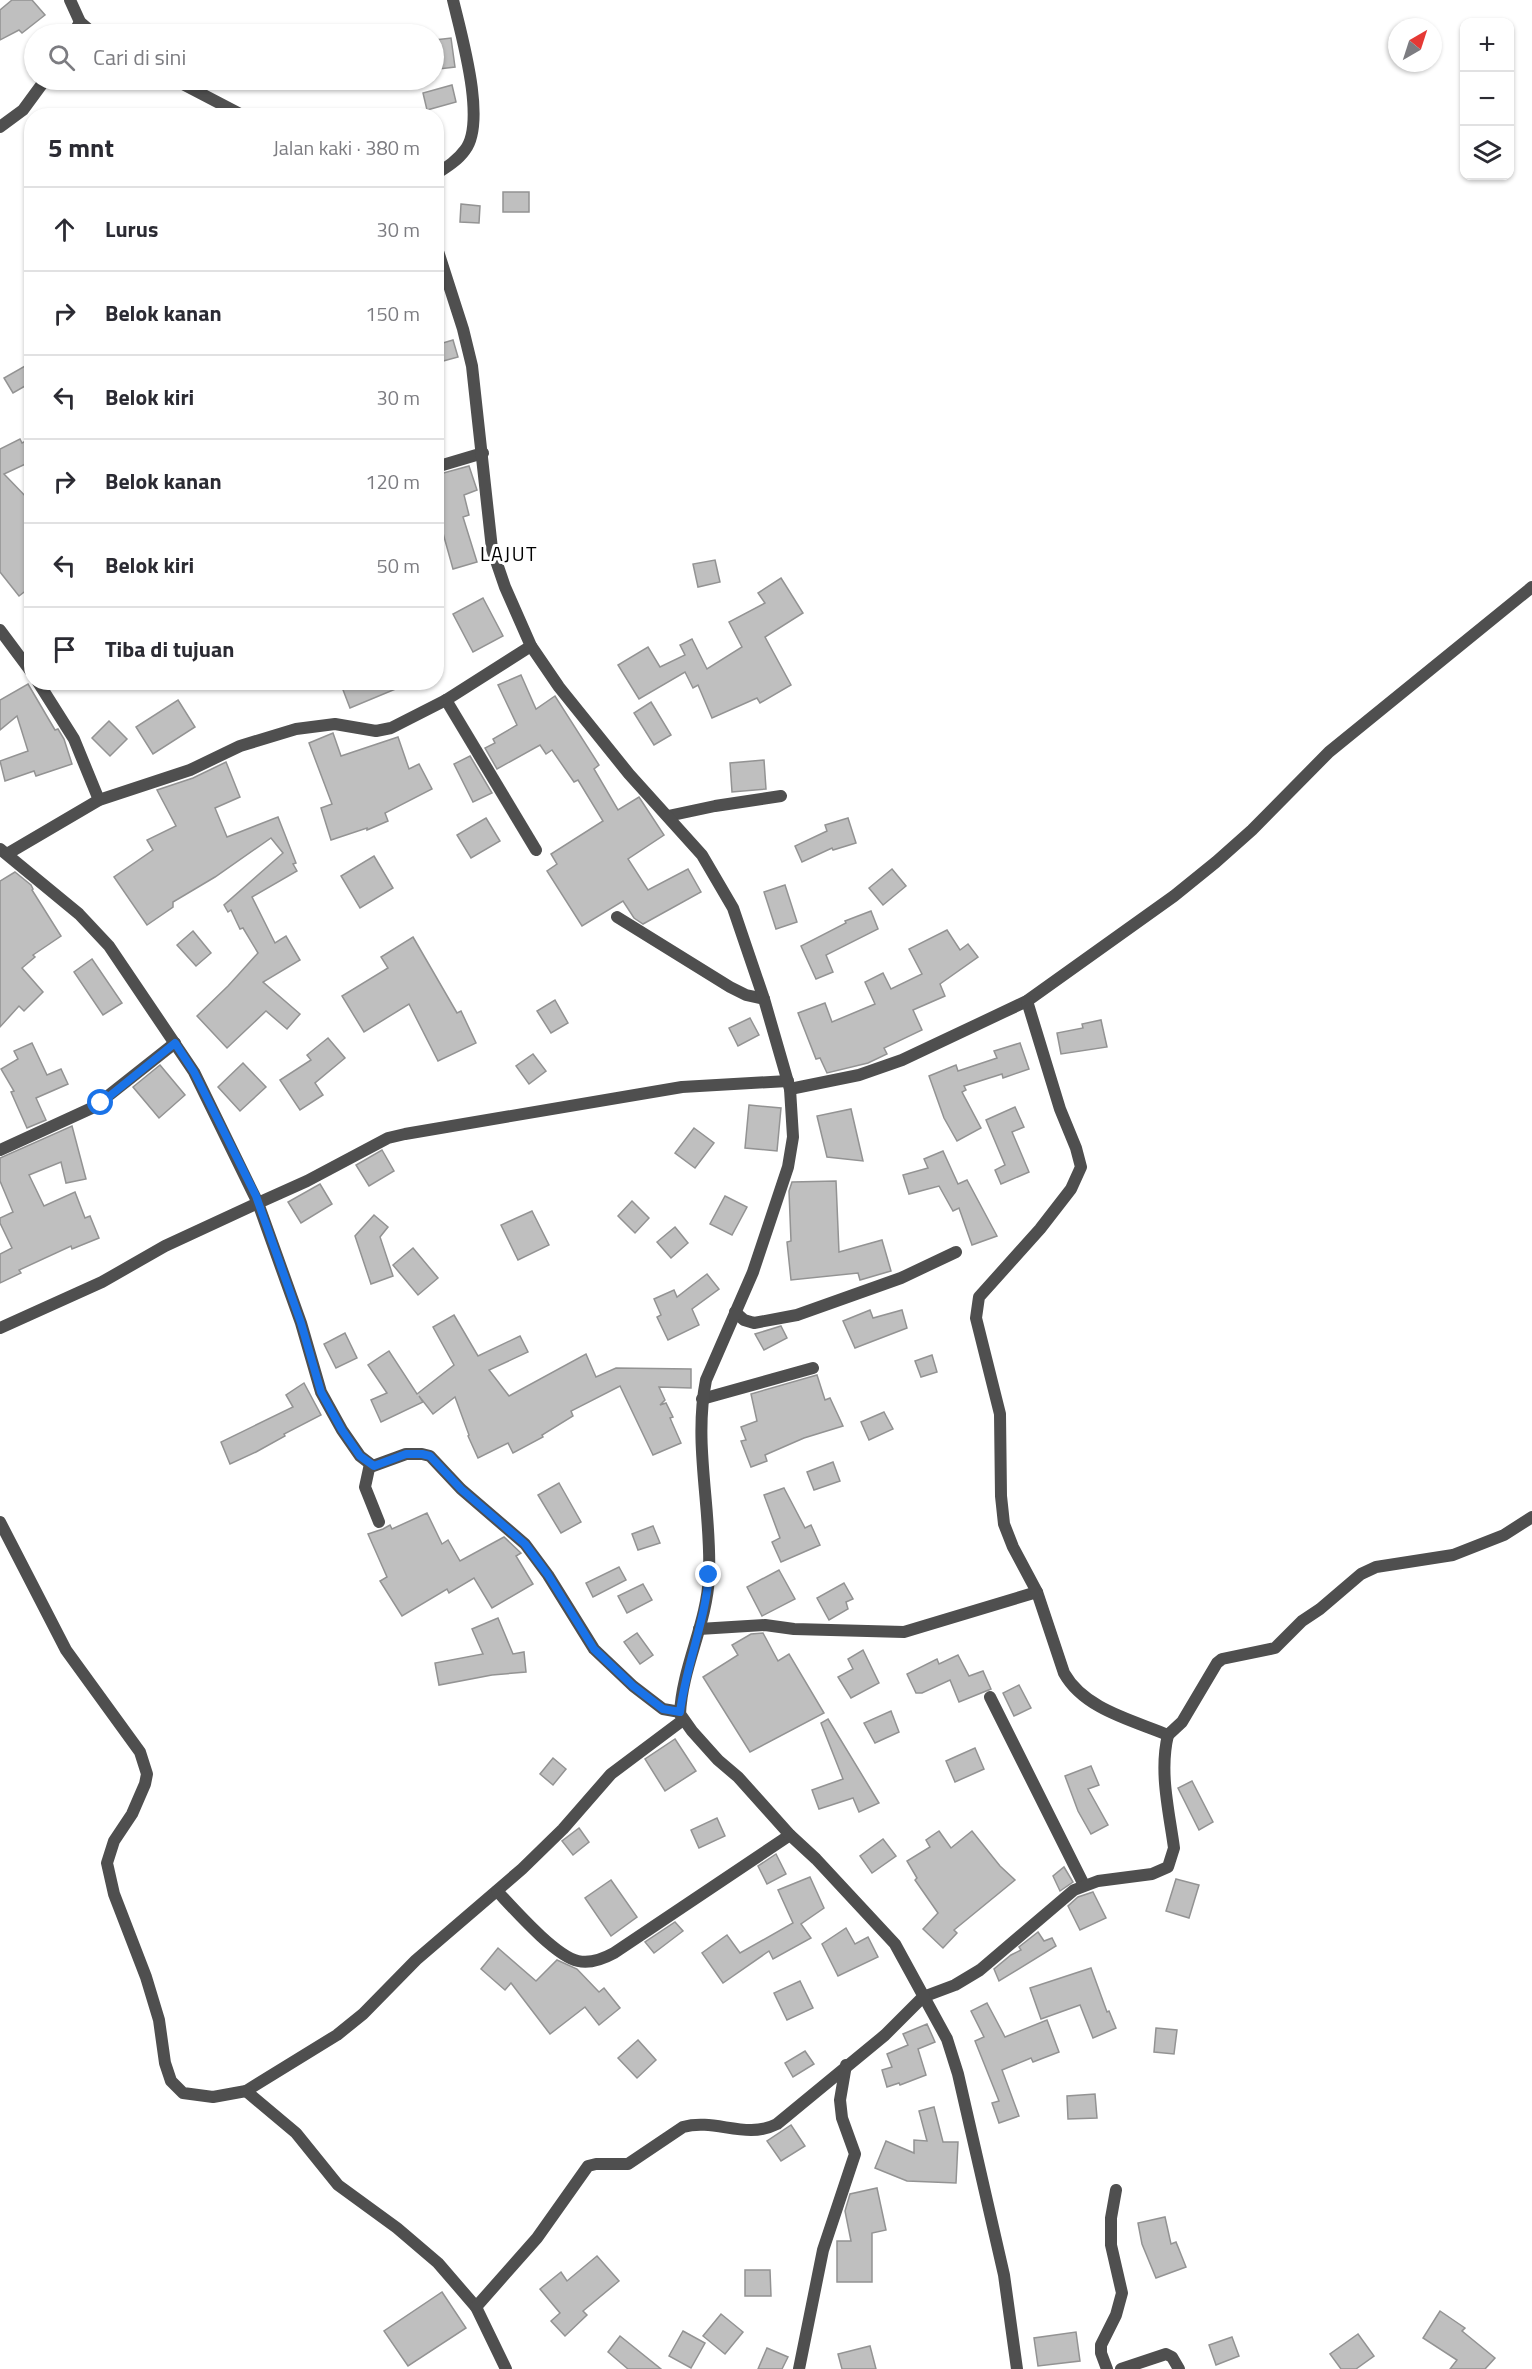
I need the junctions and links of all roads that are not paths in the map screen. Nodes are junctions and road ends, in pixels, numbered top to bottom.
1 (70, 0) edge
2 (453, 0) edge
3 (80, 22) joint
4 (82, 24) edge
5 (38, 90) edge
6 (194, 90) edge
7 (24, 108) edge
8 (229, 108) edge
9 (24, 109) edge
10 (0, 127) edge
11 (444, 169) edge
12 (444, 270) edge
13 (483, 453) junction
14 (444, 465) edge
15 (1532, 587) edge
16 (0, 630) edge
17 (531, 645) junction
18 (24, 663) edge
19 (43, 690) edge
20 (446, 700) junction
21 (781, 796) dead end
22 (99, 800) junction
23 (668, 816) junction
24 (536, 850) dead end
25 (4, 851) edge
26 (617, 917) dead end
27 (764, 999) junction
28 (1027, 1001) junction
29 (175, 1043) junction
30 (789, 1085) junction
31 (0, 1150) edge
32 (258, 1203) junction
33 (956, 1252) dead end
34 (735, 1312) junction
35 (0, 1328) edge
36 (813, 1368) dead end
37 (702, 1399) junction
38 (370, 1464) junction
39 (1532, 1517) edge
40 (0, 1522) edge
41 (379, 1522) dead end
42 (1037, 1592) junction
43 (699, 1629) junction
44 (990, 1697) dead end
45 (681, 1716) junction
46 (1168, 1735) junction
47 (790, 1835) junction
48 (1084, 1885) junction
49 (497, 1891) junction
50 (923, 1997) junction
51 (846, 2065) junction
52 (246, 2091) junction
53 (1116, 2190) dead end
54 (476, 2307) junction
55 (506, 2369) edge
56 (799, 2369) edge
57 (1017, 2369) edge
58 (1107, 2369) edge
59 (1121, 2369) edge
60 (1179, 2369) edge

1 - 3 street
2 - 11 street
3 - 4 street
5 - 7 street
6 - 8 street
9 - 10 street
12 - 13 street
13 - 14 street
13 - 17 street
15 - 28 street
16 - 18 street
17 - 20 street
17 - 23 street
19 - 22 street
20 - 22 street
20 - 24 street
21 - 23 street
22 - 25 street
23 - 27 street
25 - 29 street
26 - 27 street
27 - 30 street
28 - 30 street
28 - 42 street
29 - 31 street
29 - 32 street
30 - 32 street
30 - 34 street
32 - 35 street
32 - 38 street
33 - 34 street
34 - 37 street
36 - 37 street
37 - 43 street
38 - 41 street
38 - 45 street
39 - 46 street
40 - 52 street
42 - 43 street
42 - 46 street
43 - 45 street
44 - 48 street
45 - 47 street
45 - 49 street
46 - 48 street
47 - 49 street
47 - 50 street
48 - 50 street
49 - 52 street
50 - 51 street
50 - 57 street
51 - 54 street
51 - 56 street
52 - 54 street
53 - 58 street
54 - 55 street
59 - 60 street

